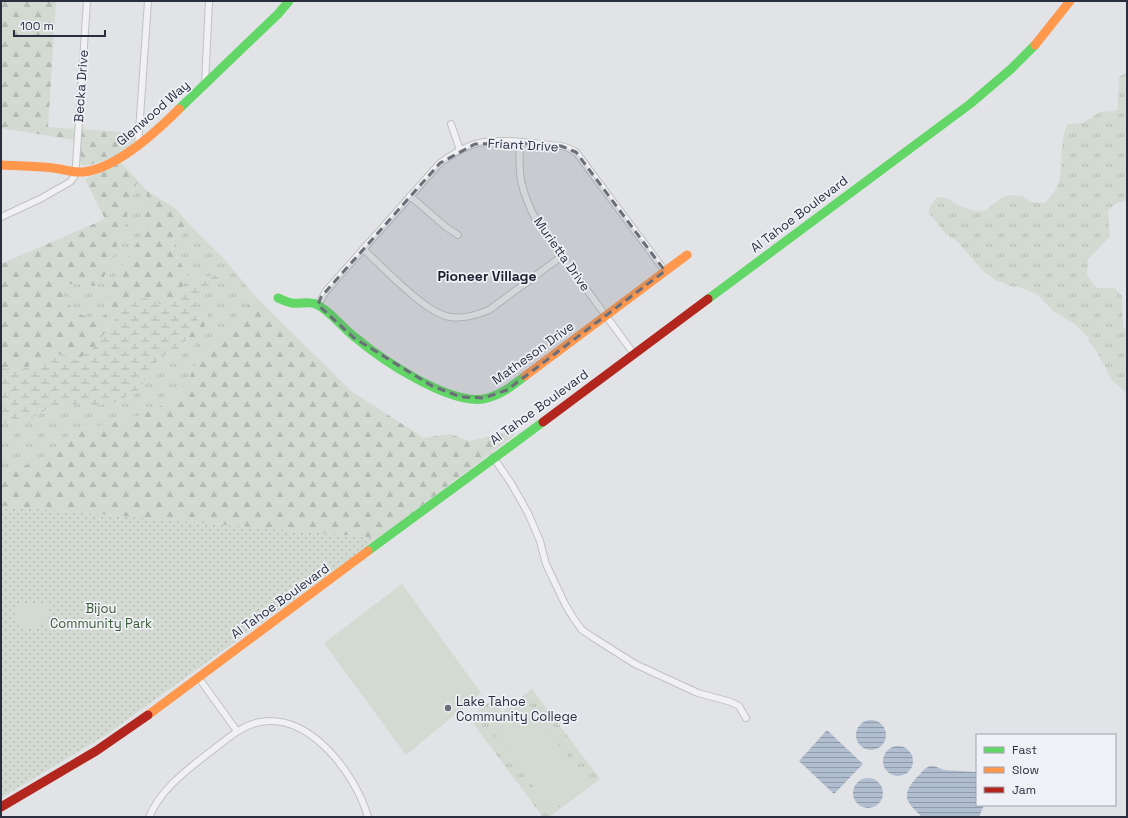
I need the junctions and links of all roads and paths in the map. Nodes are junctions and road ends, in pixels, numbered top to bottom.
1 (87, 1) edge
2 (148, 1) edge
3 (210, 1) edge
4 (289, 1) edge
5 (1070, 1) edge
6 (205, 85) junction
7 (451, 124) dead end
8 (520, 143) junction
9 (138, 146) junction
10 (460, 150) junction
11 (1, 164) edge
12 (75, 172) junction
13 (410, 196) junction
14 (1, 217) edge
15 (458, 235) dead end
16 (364, 249) junction
17 (687, 255) dead end
18 (562, 256) junction
19 (665, 271) junction
20 (278, 298) dead end
21 (318, 305) junction
22 (606, 316) junction
23 (634, 354) junction
24 (493, 457) junction
25 (198, 677) junction
26 (746, 718) dead end
27 (237, 731) junction
28 (1, 807) edge
29 (149, 817) edge
30 (368, 817) edge

1 - 12 street, Becka Drive
2 - 9 street
3 - 6 street
4 - 6 main road, Glenwood Way
5 - 23 main road, Al Tahoe Boulevard
6 - 9 main road, Glenwood Way
7 - 10 street
8 - 10 street, Friant Drive
8 - 18 street, Murietta Drive
8 - 19 street, Friant Drive
9 - 12 main road, Glenwood Way
10 - 13 street, Friant Drive
11 - 12 main road, Glenwood Way
12 - 14 street
13 - 15 street
13 - 16 street, Friant Drive
16 - 18 street
16 - 21 street, Friant Drive
17 - 19 main road, Matheson Drive
18 - 22 street, Murietta Drive
19 - 22 main road, Matheson Drive
20 - 21 main road
21 - 22 main road, Matheson Drive
22 - 23 street, Murietta Drive
23 - 24 main road, Al Tahoe Boulevard
24 - 25 main road, Al Tahoe Boulevard
24 - 26 street
25 - 27 street
25 - 28 main road, Al Tahoe Boulevard
27 - 29 street
27 - 30 street

